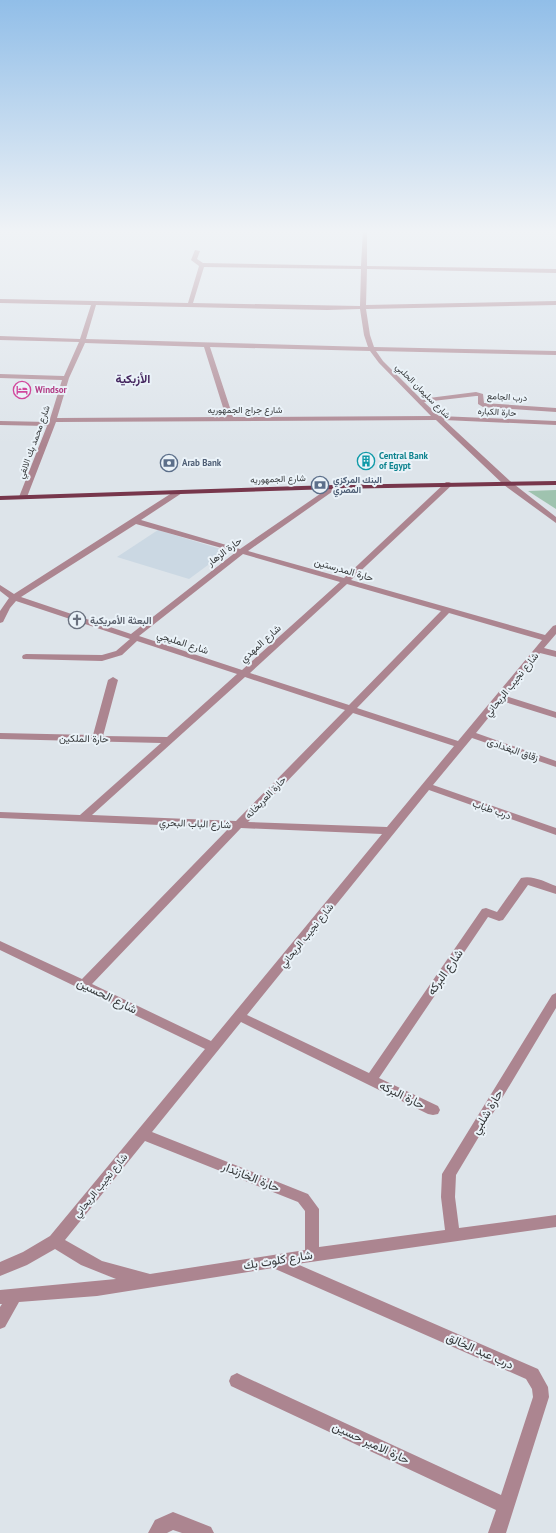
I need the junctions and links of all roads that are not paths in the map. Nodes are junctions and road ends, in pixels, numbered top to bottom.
1 (25, 302) edge
2 (191, 302) edge
3 (363, 302) edge
4 (94, 303) junction
5 (556, 304) edge
6 (190, 305) junction
7 (363, 307) junction
8 (0, 338) edge
9 (83, 340) junction
10 (206, 345) junction
11 (371, 348) junction
12 (556, 353) edge
13 (0, 376) edge
14 (66, 378) junction
15 (419, 401) junction
16 (556, 410) edge
17 (437, 418) junction
18 (230, 419) junction
19 (52, 422) junction
20 (0, 423) edge
21 (556, 423) edge
22 (556, 483) edge
23 (449, 484) junction
24 (507, 484) junction
25 (333, 487) junction
26 (178, 493) junction
27 (23, 497) junction
28 (0, 498) edge
29 (135, 521) junction
30 (556, 521) edge
31 (242, 551) junction
32 (346, 581) junction
33 (0, 587) edge
34 (14, 598) junction
35 (446, 610) junction
36 (0, 620) edge
37 (556, 628) edge
38 (134, 637) junction
39 (548, 639) junction
40 (539, 650) junction
41 (556, 654) edge
42 (26, 657) dead end
43 (243, 673) junction
44 (113, 680) dead end
45 (500, 697) junction
46 (351, 708) junction
47 (556, 715) edge
48 (470, 734) junction
49 (0, 736) edge
50 (97, 738) junction
51 (169, 740) junction
52 (461, 745) junction
53 (556, 764) edge
54 (427, 786) junction
55 (0, 815) edge
56 (83, 818) junction
57 (238, 825) junction
58 (390, 831) junction
59 (556, 832) edge
60 (555, 888) edge
61 (0, 945) edge
62 (83, 985) junction
63 (556, 998) edge
64 (239, 1016) junction
65 (213, 1047) junction
66 (371, 1080) junction
67 (433, 1110) dead end
68 (143, 1134) junction
69 (556, 1222) edge
70 (453, 1234) junction
71 (55, 1241) junction
72 (312, 1254) junction
73 (274, 1261) junction
74 (0, 1268) edge
75 (157, 1279) junction
76 (7, 1297) edge
77 (0, 1322) edge
78 (237, 1381) dead end
79 (506, 1506) junction
80 (157, 1533) edge
81 (205, 1533) edge
82 (497, 1533) edge

1 - 4 street
2 - 6 street
3 - 7 street, شارع سليمان الحلبي
4 - 6 street
4 - 9 street, شارع محمد بك الالفي
5 - 7 street
6 - 7 street
7 - 11 street, شارع سليمان الحلبي
8 - 9 street
9 - 10 street
9 - 14 street, شارع محمد بك الالفي
10 - 11 street
10 - 18 street
11 - 12 street
11 - 15 street, شارع سليمان الحلبي
13 - 14 street
14 - 19 street, شارع محمد بك الالفي
15 - 16 street, درب الجامع
15 - 17 street, شارع سليمان الحلبي
17 - 18 street, شارع جراج الجمهوريه
17 - 21 street, حارة الكباره
17 - 24 street, شارع سليمان الحلبي
18 - 19 street, شارع جراج الجمهوريه
19 - 20 street, شارع جراج الجمهوريه
19 - 27 street, شارع محمد بك الالفي
22 - 24 main road, شارع الجمهوريه
23 - 24 main road, شارع الجمهوريه
23 - 25 main road, شارع الجمهوريه
23 - 32 street, شارع المهدي
24 - 30 street, شارع سليمان الحلبي
25 - 26 main road, شارع الجمهوريه
25 - 31 street, حارة الزهار
26 - 27 main road, شارع الجمهوريه
26 - 29 street
27 - 28 main road, شارع الجمهوريه
29 - 31 street, حارة المدرستين
29 - 34 street
31 - 32 street, حارة المدرستين
31 - 38 street, حارة الزهار
32 - 35 street, حارة المدرستين
32 - 43 street, شارع المهدي
33 - 34 street, شارع المليجي
34 - 36 street
34 - 38 street, شارع المليجي
35 - 39 street, حارة المدرستين
35 - 46 street, حارة العربخانه
37 - 39 street, شارع نجيب الريحاني
38 - 42 street, حارة الزهار
38 - 43 street, شارع المليجي
39 - 40 street, شارع نجيب الريحاني
40 - 41 street
40 - 45 street, شارع نجيب الريحاني
43 - 46 street, شارع المليجي
43 - 51 street, شارع المهدي
44 - 50 street
45 - 47 street
45 - 48 street, شارع نجيب الريحاني
46 - 52 street, شارع المليجي
46 - 57 street, حارة العربخانه
48 - 52 street, شارع نجيب الريحاني
48 - 53 street, زقاق البغدادى
49 - 50 street, حارة الملكين
50 - 51 street, حارة الملكين
51 - 56 street, شارع المهدي
52 - 54 street, شارع نجيب الريحاني
54 - 58 street, شارع نجيب الريحاني
54 - 59 street, درب طباب
55 - 56 street, شارع الباب البحري
56 - 57 street, شارع الباب البحري
57 - 58 street, شارع الباب البحري
57 - 62 street, حارة العربخانه
58 - 64 street, شارع نجيب الريحاني
60 - 66 street, شارع البركه
61 - 62 street, شارع الحسين
62 - 65 street, شارع الحسين
63 - 70 street, حارة شلبي
64 - 65 street, شارع نجيب الريحاني
64 - 66 street, حارة البركه
65 - 68 street, شارع نجيب الريحاني
66 - 67 street, حارة البركه
68 - 71 street, شارع نجيب الريحاني
68 - 72 street, حارة الخازندار
69 - 70 street, شارع كلوت بك
70 - 72 street, شارع كلوت بك
71 - 74 street
71 - 75 street
72 - 73 street, شارع كلوت بك
73 - 75 street, شارع كلوت بك
73 - 79 street, درب عبد الخالق
75 - 76 street, شارع كلوت بك
76 - 77 street
78 - 79 street, حارة الامير حسين
79 - 82 street, درب عبد الخالق
80 - 81 street

